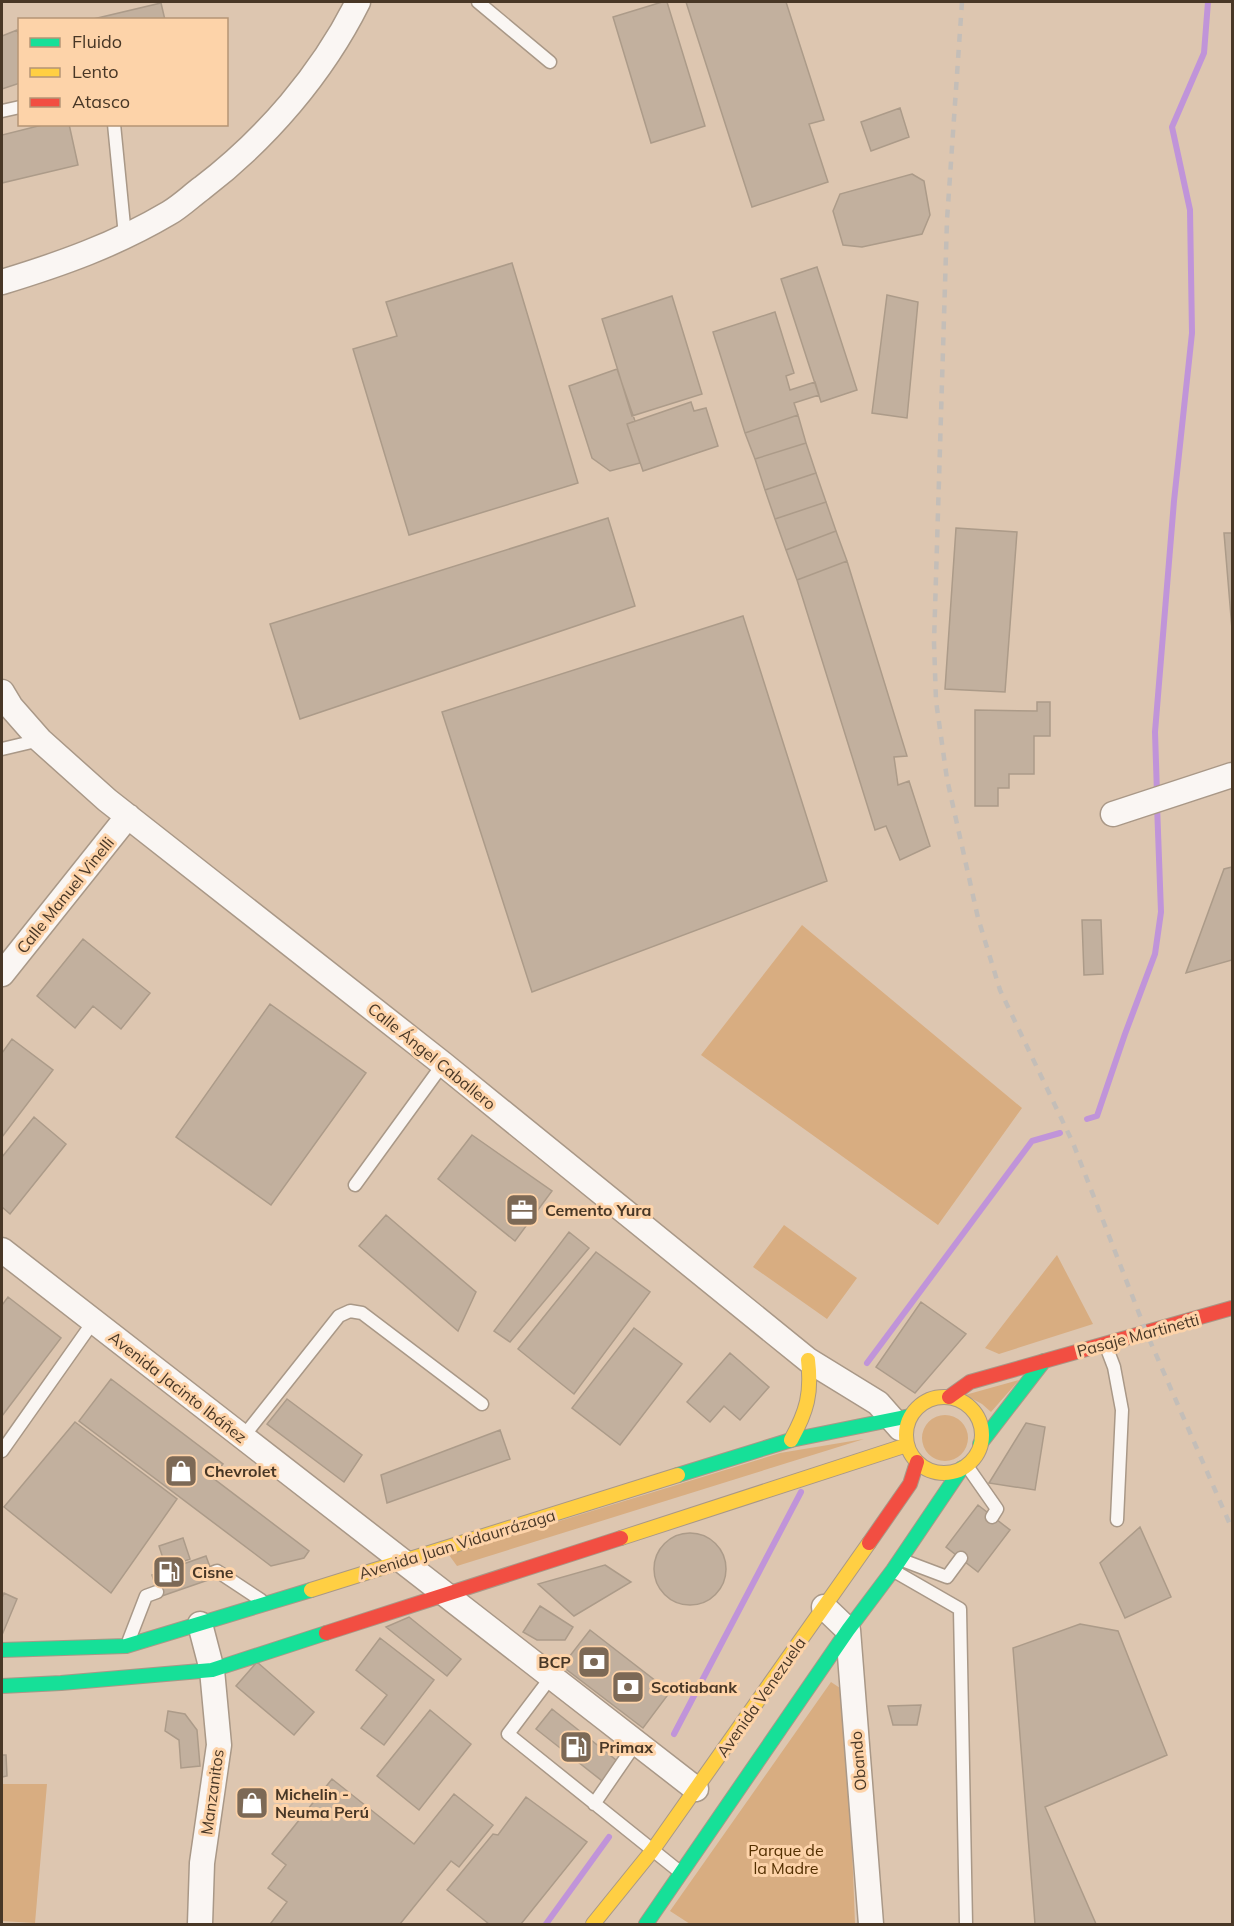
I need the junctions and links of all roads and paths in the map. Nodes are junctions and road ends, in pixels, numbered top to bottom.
1 (358, 2) edge
2 (478, 2) edge
3 (550, 62) dead end
4 (18, 107) edge
5 (2, 111) edge
6 (114, 126) edge
7 (125, 236) junction
8 (2, 282) edge
9 (2, 692) edge
10 (40, 740) junction
11 (2, 749) edge
12 (1233, 775) edge
13 (1113, 814) dead end
14 (128, 816) junction
15 (2, 974) edge
16 (443, 1064) junction
17 (355, 1185) dead end
18 (2, 1250) edge
19 (1233, 1308) edge
20 (93, 1322) junction
21 (1106, 1345) junction
22 (808, 1360) junction
23 (1044, 1361) junction
24 (949, 1397) junction
25 (482, 1404) dead end
26 (902, 1421) junction
27 (243, 1437) junction
28 (791, 1440) junction
29 (980, 1444) junction
30 (2, 1452) edge
31 (917, 1462) junction
32 (964, 1466) junction
33 (992, 1517) dead end
34 (1117, 1520) dead end
35 (961, 1558) dead end
36 (402, 1562) junction
37 (897, 1565) junction
38 (212, 1573) dead end
39 (158, 1592) dead end
40 (444, 1594) junction
41 (267, 1604) junction
42 (824, 1606) junction
43 (200, 1624) junction
44 (848, 1630) junction
45 (126, 1646) junction
46 (2, 1650) edge
47 (212, 1670) junction
48 (551, 1677) junction
49 (2, 1686) edge
50 (636, 1743) junction
51 (696, 1789) junction
52 (594, 1804) junction
53 (652, 1851) junction
54 (681, 1873) junction
55 (200, 1924) edge
56 (592, 1924) edge
57 (646, 1924) edge
58 (871, 1924) edge
59 (966, 1924) edge

1 - 7 street
2 - 3 lane
4 - 5 lane
6 - 7 lane
7 - 8 street
9 - 10 street, Calle Ángel Caballero
10 - 11 lane
10 - 14 street, Calle Ángel Caballero
12 - 13 street
14 - 15 street, Calle Manuel Vinelli
14 - 16 street, Calle Ángel Caballero
16 - 17 lane
16 - 22 street, Calle Ángel Caballero
18 - 20 street, Avenida Jacinto Ibáñez
19 - 21 main road, Pasaje Martinetti
20 - 27 street, Avenida Jacinto Ibáñez
20 - 30 lane
21 - 23 main road, Pasaje Martinetti
21 - 34 lane
22 - 26 street, Calle Ángel Caballero
22 - 28 main road
23 - 24 main road, Pasaje Martinetti
23 - 29 main road
24 - 26 main road
24 - 29 main road
25 - 27 lane
26 - 28 main road, Avenida Juan Vidaurrázaga
26 - 31 main road
26 - 40 main road
27 - 36 street, Avenida Jacinto Ibáñez
28 - 36 main road, Avenida Juan Vidaurrázaga
29 - 32 main road
31 - 32 main road
31 - 42 main road, Avenida Venezuela
32 - 33 lane
32 - 37 main road, Avenida Venezuela
35 - 37 lane
36 - 40 street, Avenida Jacinto Ibáñez
36 - 41 main road, Avenida Juan Vidaurrázaga
37 - 44 main road, Avenida Venezuela
37 - 59 lane
38 - 41 lane
39 - 45 lane
40 - 47 main road
40 - 48 street, Avenida Jacinto Ibáñez
41 - 43 main road, Avenida Juan Vidaurrázaga
42 - 44 street
42 - 51 main road, Avenida Venezuela
43 - 45 main road, Avenida Juan Vidaurrázaga
43 - 47 street, Manzanitos
44 - 54 main road, Avenida Venezuela
44 - 58 street, Obando
45 - 46 main road, Avenida Juan Vidaurrázaga
47 - 49 main road
47 - 55 street, Manzanitos
48 - 50 street, Avenida Jacinto Ibáñez
48 - 52 lane
50 - 51 street, Avenida Jacinto Ibáñez
50 - 52 lane
51 - 53 main road, Avenida Venezuela
52 - 53 lane
53 - 54 lane
53 - 56 main road, Avenida Venezuela
54 - 57 main road, Avenida Venezuela

